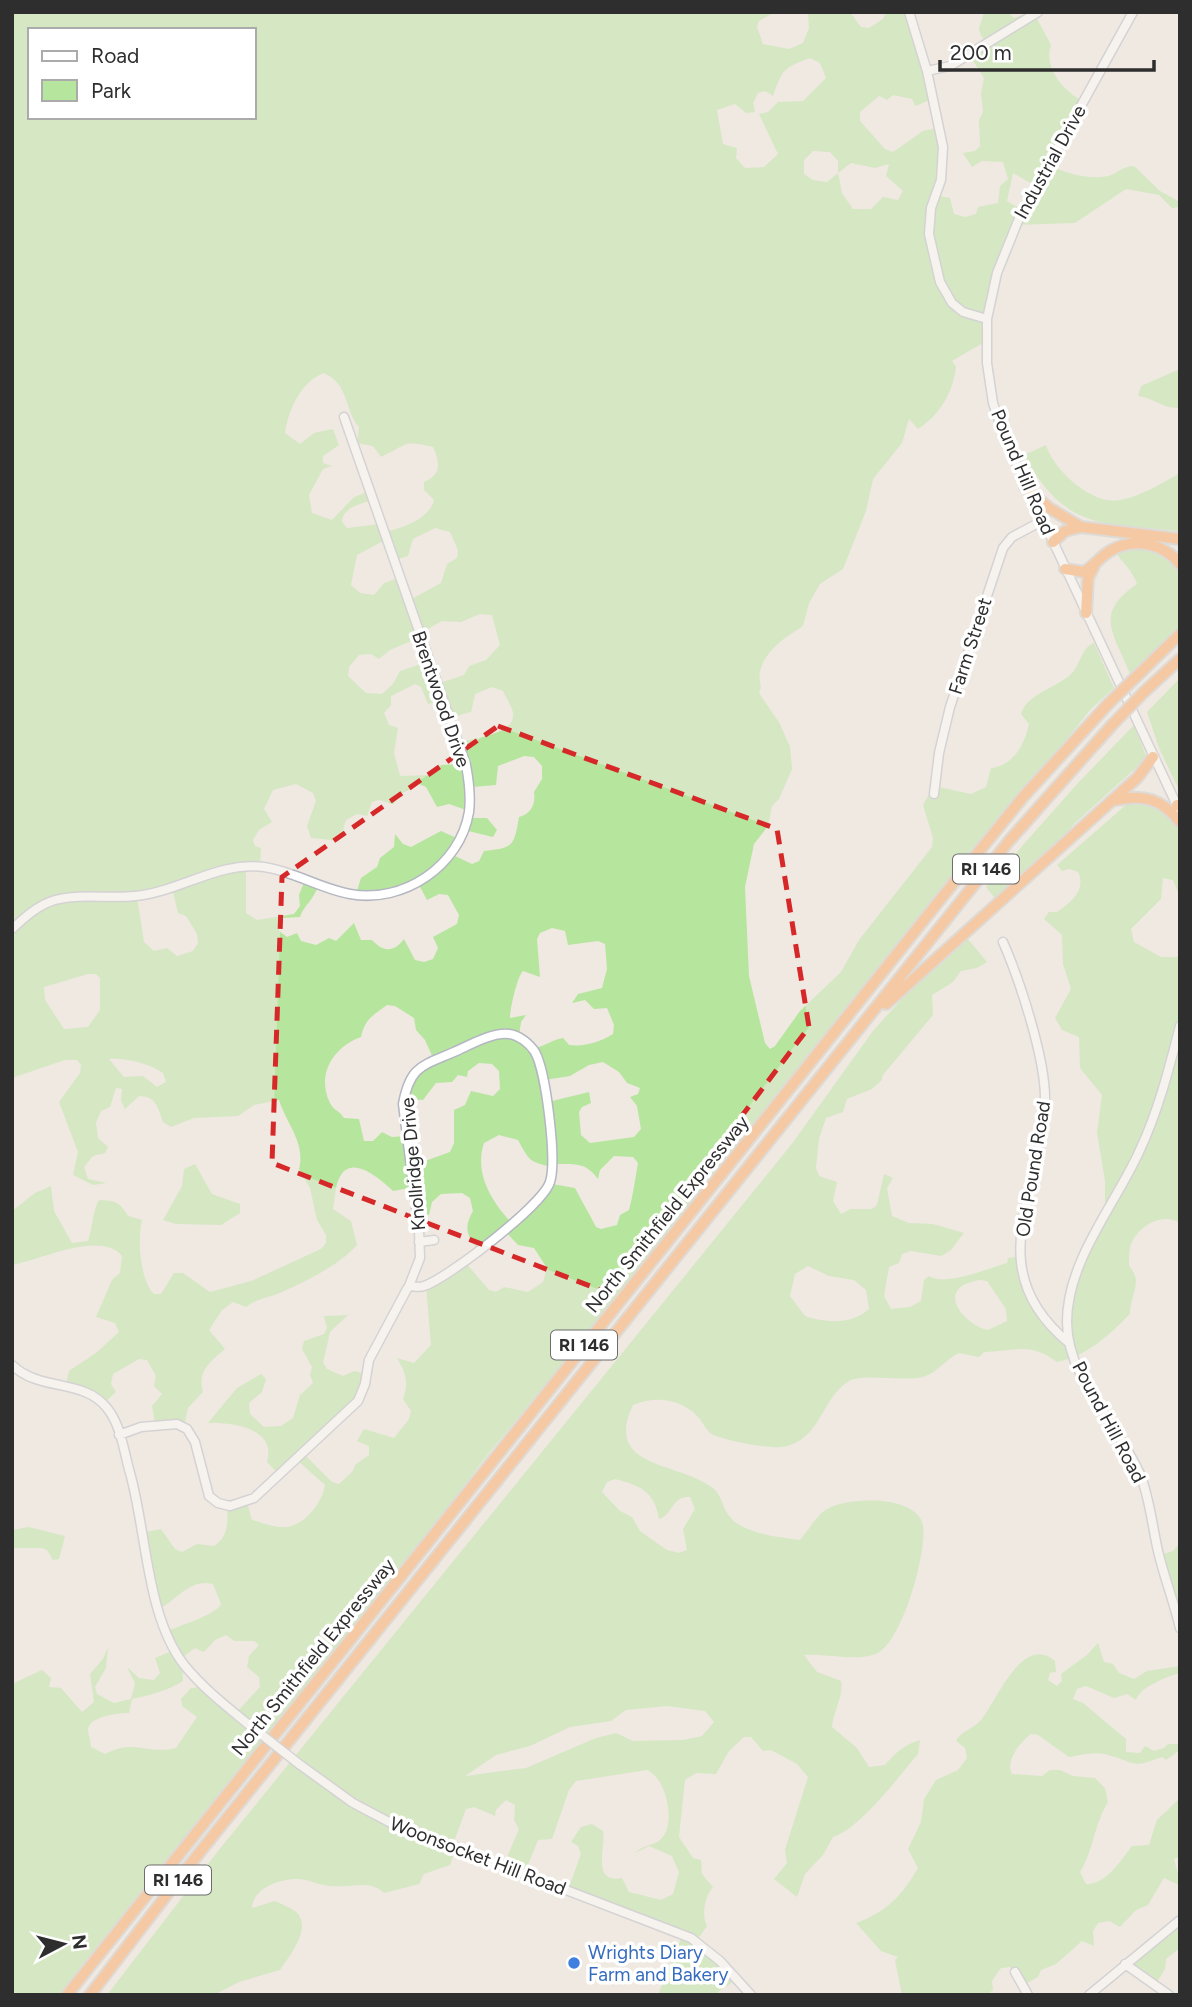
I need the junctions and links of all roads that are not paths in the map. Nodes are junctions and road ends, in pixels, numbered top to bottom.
1 (909, 12) edge
2 (1038, 12) edge
3 (1133, 12) edge
4 (927, 71) junction
5 (987, 319) junction
6 (344, 417) dead end
7 (1026, 487) junction
8 (1042, 521) junction
9 (1081, 527) junction
10 (1180, 539) edge
11 (1053, 542) junction
12 (1180, 564) edge
13 (1094, 566) junction
14 (1065, 569) junction
15 (1086, 613) junction
16 (1180, 629) edge
17 (1177, 637) edge
18 (1180, 659) edge
19 (1153, 757) junction
20 (934, 794) dead end
21 (1110, 802) junction
22 (1179, 808) edge
23 (1180, 822) edge
24 (12, 929) edge
25 (1003, 942) dead end
26 (868, 1019) junction
27 (1180, 1026) edge
28 (434, 1240) dead end
29 (419, 1242) junction
30 (408, 1286) junction
31 (1069, 1343) junction
32 (12, 1365) edge
33 (119, 1435) junction
34 (1180, 1628) edge
35 (1180, 1920) edge
36 (1125, 1964) junction
37 (1015, 1972) dead end
38 (67, 1995) edge
39 (90, 1995) edge
40 (751, 1995) edge
41 (1028, 1995) edge
42 (1089, 1995) edge
43 (1169, 1995) edge

1 - 4 street
2 - 4 street
3 - 5 street, Industrial Drive
4 - 5 street
5 - 7 street, Pound Hill Road
6 - 24 street, Brentwood Drive
7 - 8 street, Pound Hill Road
7 - 9 highway
8 - 11 street, Pound Hill Road
8 - 20 street, Farm Street
9 - 10 highway
9 - 11 highway
11 - 14 street, Pound Hill Road
12 - 13 highway
13 - 14 highway
13 - 15 highway
14 - 15 street, Pound Hill Road
15 - 19 street, Pound Hill Road
16 - 17 highway, North Smithfield Expressway
17 - 38 highway, North Smithfield Expressway / RI 146, bridge
18 - 26 highway, North Smithfield Expressway / RI 146, bridge
19 - 21 highway
19 - 22 street, Pound Hill Road
21 - 23 highway
21 - 26 highway
25 - 31 street, Old Pound Road
26 - 39 highway, North Smithfield Expressway / RI 146
27 - 31 street, Pound Hill Road
28 - 29 street
29 - 30 street, Knollridge Drive
29 - 30 street, Knollridge Drive
30 - 33 street, Knollridge Drive
31 - 34 street, Pound Hill Road
32 - 33 street, Woonsocket Hill Road
33 - 40 street, Woonsocket Hill Road, bridge
35 - 36 street
36 - 42 street
36 - 43 street
37 - 41 street

